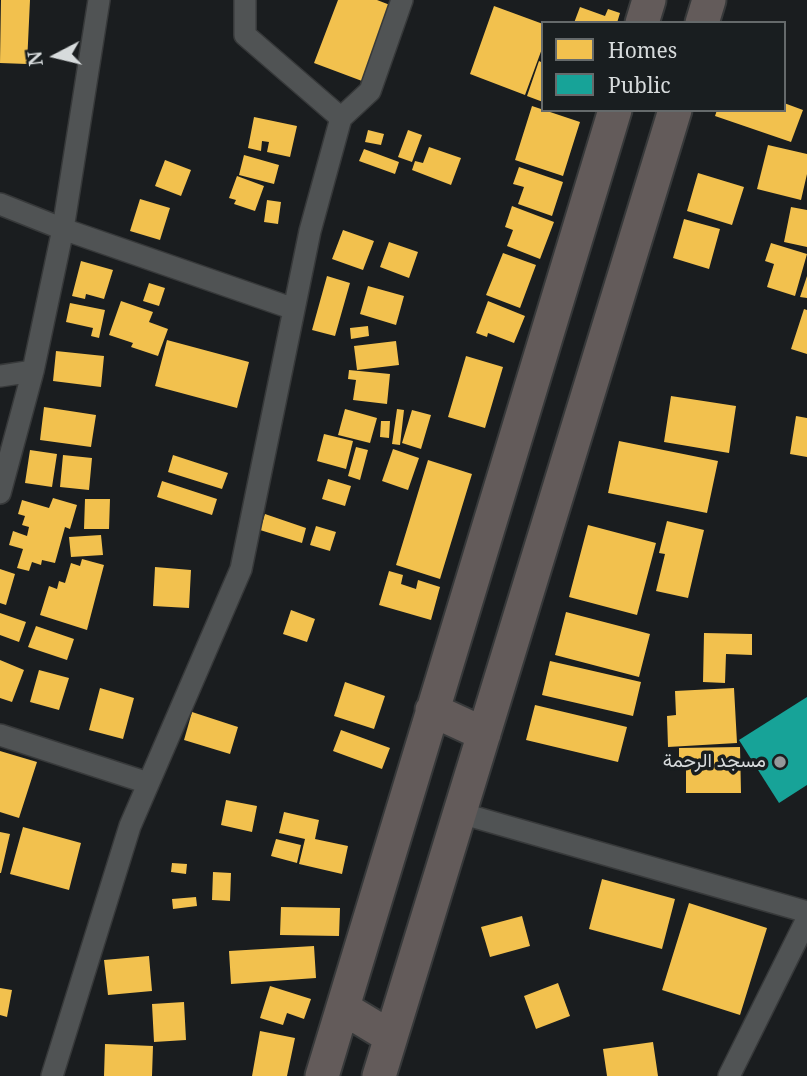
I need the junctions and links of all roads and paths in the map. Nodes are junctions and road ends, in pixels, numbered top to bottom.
1 (99, 0) edge
2 (245, 0) edge
3 (402, 0) edge
4 (649, 0) edge
5 (709, 0) edge
6 (643, 21) edge
7 (703, 21) edge
8 (614, 112) edge
9 (675, 112) edge
10 (341, 118) junction
11 (0, 204) edge
12 (63, 229) junction
13 (294, 309) junction
14 (33, 371) junction
15 (0, 376) edge
16 (0, 493) edge
17 (432, 710) junction
18 (484, 734) junction
19 (0, 735) edge
20 (148, 783) junction
21 (460, 813) junction
22 (807, 912) edge
23 (807, 919) edge
24 (342, 1008) junction
25 (391, 1037) junction
26 (52, 1076) edge
27 (321, 1076) edge
28 (379, 1076) edge
29 (729, 1076) edge

1 - 12 street
2 - 10 street
3 - 10 street
4 - 6 main road
5 - 7 main road
8 - 17 main road
9 - 18 main road
10 - 13 street
11 - 12 street
12 - 13 street
12 - 14 street
13 - 20 street
14 - 15 street
14 - 16 street
17 - 18 main road
17 - 24 main road
18 - 21 main road
19 - 20 street
20 - 26 street
21 - 22 street
21 - 25 main road
23 - 29 street
24 - 25 main road
24 - 27 main road
25 - 28 main road

